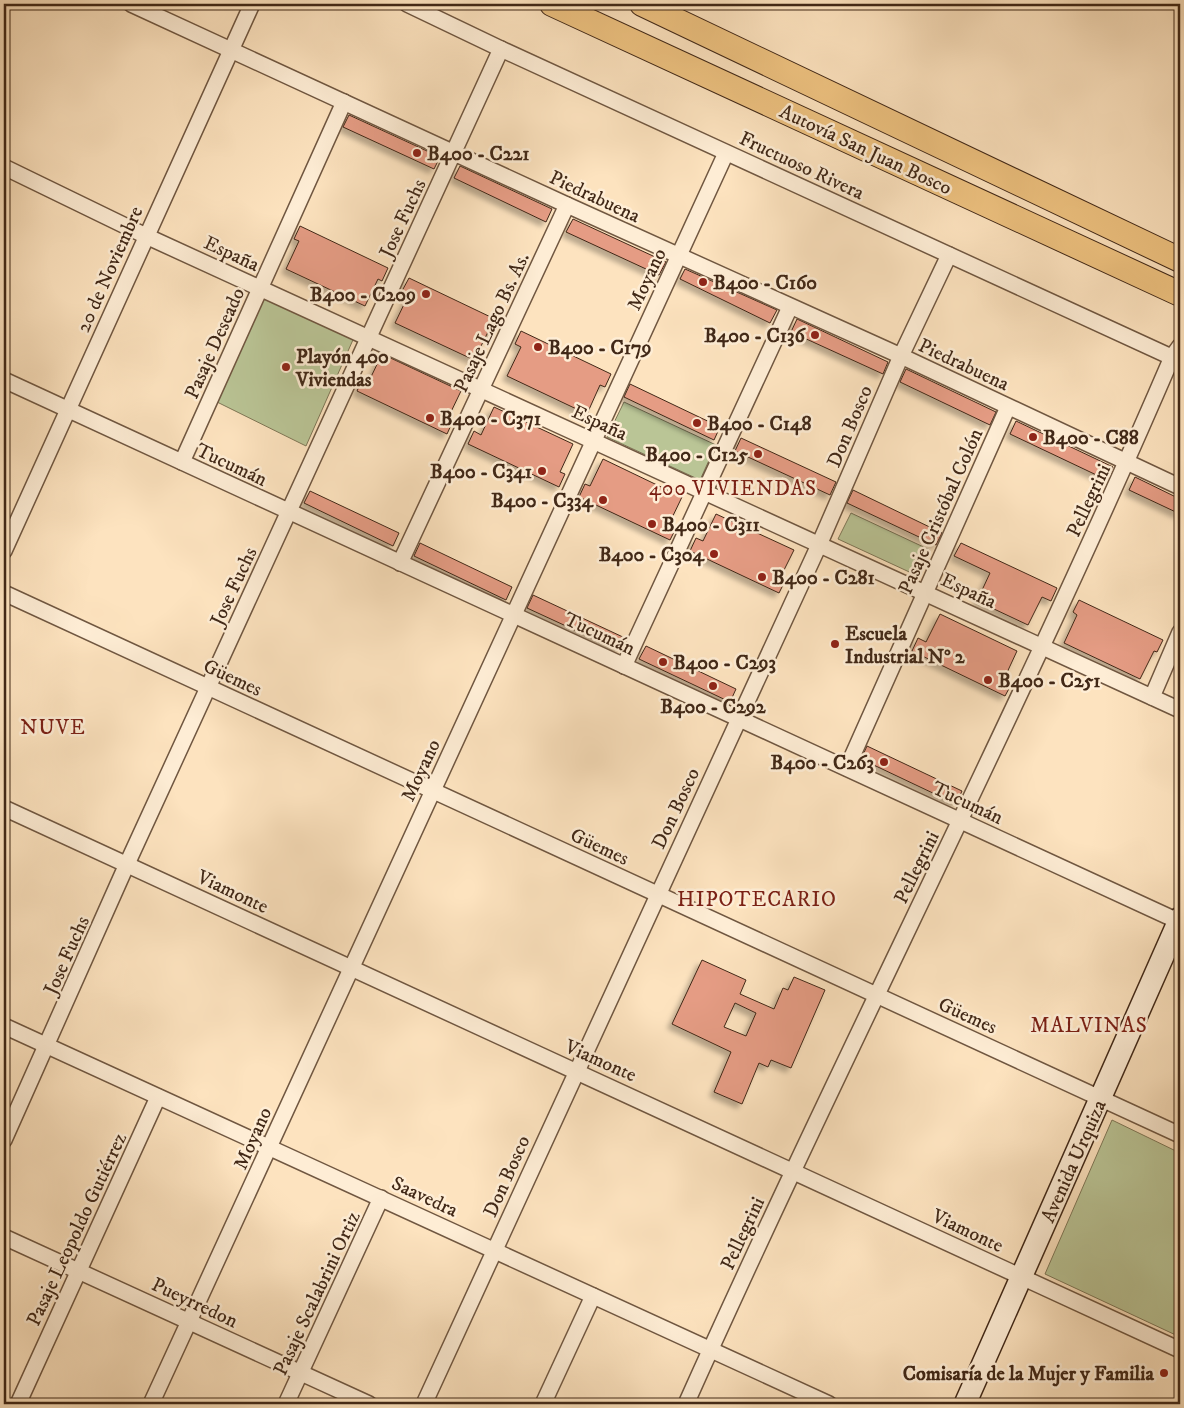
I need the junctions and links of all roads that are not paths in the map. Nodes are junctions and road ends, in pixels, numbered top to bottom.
1 (130, 4) edge
2 (252, 4) edge
3 (407, 4) edge
4 (552, 4) edge
5 (642, 4) edge
6 (230, 49) junction
7 (501, 49) junction
8 (344, 102) junction
9 (454, 152) junction
10 (726, 153) junction
11 (4, 167) edge
12 (567, 205) junction
13 (146, 236) junction
14 (949, 255) junction
15 (679, 256) junction
16 (1180, 260) edge
17 (261, 288) junction
18 (1180, 294) edge
19 (790, 307) junction
20 (369, 338) junction
21 (1178, 354) edge
22 (901, 356) junction
23 (4, 380) edge
24 (482, 390) junction
25 (1008, 408) junction
26 (68, 410) junction
27 (594, 441) junction
28 (182, 462) junction
29 (1127, 462) junction
30 (1180, 487) edge
31 (704, 492) junction
32 (289, 512) junction
33 (819, 545) junction
34 (4, 551) edge
35 (400, 563) junction
36 (926, 592) junction
37 (4, 594) edge
38 (513, 615) junction
39 (1180, 632) edge
40 (1042, 647) junction
41 (624, 666) junction
42 (209, 688) junction
43 (1152, 697) junction
44 (1180, 710) edge
45 (738, 718) junction
46 (847, 768) junction
47 (432, 791) junction
48 (4, 808) edge
49 (961, 821) junction
50 (127, 864) junction
51 (657, 894) junction
52 (1180, 920) edge
53 (350, 967) junction
54 (876, 996) junction
55 (4, 1026) edge
56 (47, 1046) junction
57 (575, 1071) junction
58 (158, 1097) junction
59 (1101, 1098) junction
60 (1180, 1135) edge
61 (4, 1140) edge
62 (270, 1148) junction
63 (792, 1171) junction
64 (381, 1198) junction
65 (4, 1236) edge
66 (495, 1250) junction
67 (79, 1271) junction
68 (1022, 1276) junction
69 (593, 1296) junction
70 (189, 1322) junction
71 (710, 1350) junction
72 (1180, 1350) edge
73 (301, 1373) junction
74 (18, 1404) edge
75 (151, 1404) edge
76 (286, 1404) edge
77 (369, 1404) edge
78 (424, 1404) edge
79 (543, 1404) edge
80 (686, 1404) edge
81 (829, 1404) edge
82 (965, 1404) edge

1 - 6 street, Piedrabuena
2 - 6 street, 20 de Noviembre
3 - 7 street, Fructuoso Rivera
4 - 18 main road, Autovía San Juan Bosco
5 - 16 main road, Autovía San Juan Bosco
6 - 8 street, Piedrabuena
6 - 13 street, 20 de Noviembre
7 - 9 street, Jose Fuchs
7 - 10 street, Fructuoso Rivera
8 - 9 street, Piedrabuena
8 - 17 street, Pasaje Deseado
9 - 12 street, Piedrabuena
9 - 20 street, Jose Fuchs
10 - 14 street, Fructuoso Rivera
10 - 15 street, Moyano
11 - 13 street, España
12 - 15 street, Piedrabuena
12 - 24 street, Pasaje Lago Bs. As.
13 - 17 street, España
13 - 26 street, 20 de Noviembre
14 - 21 street, Fructuoso Rivera
14 - 22 street, Don Bosco
15 - 19 street, Piedrabuena
15 - 27 street, Moyano
17 - 20 street, España
17 - 28 street, Pasaje Deseado
19 - 22 street, Piedrabuena
19 - 31 street
20 - 24 street, España
20 - 32 street, Jose Fuchs
21 - 29 street, Pellegrini
22 - 25 street, Piedrabuena
22 - 33 street, Don Bosco
23 - 26 street, Tucumán
24 - 27 street, España
24 - 35 street, Pasaje Lago Bs. As.
25 - 29 street, Piedrabuena
25 - 36 street, Pasaje Cristóbal Colón
26 - 28 street, Tucumán
26 - 34 street, 20 de Noviembre
27 - 31 street, España
27 - 38 street, Moyano
28 - 32 street, Tucumán
29 - 30 street, Piedrabuena
29 - 40 street, Pellegrini
31 - 33 street, España
31 - 41 street
32 - 35 street, Tucumán
32 - 42 street, Jose Fuchs
33 - 36 street, España
33 - 45 street, Don Bosco
35 - 38 street, Tucumán
36 - 40 street, España
36 - 46 street, Pasaje Cristóbal Colón
37 - 42 street, Güemes
38 - 41 street, Tucumán
38 - 47 street, Moyano
39 - 43 street
40 - 43 street, España
40 - 49 street, Pellegrini
41 - 45 street, Tucumán
42 - 47 street, Güemes
42 - 50 street, Jose Fuchs
43 - 44 street, España
45 - 46 street, Tucumán
45 - 51 street, Don Bosco
46 - 49 street, Tucumán
47 - 51 street, Güemes
47 - 53 street, Moyano
48 - 50 street, Viamonte
49 - 52 street, Tucumán
49 - 54 street, Pellegrini
50 - 53 street, Viamonte
50 - 56 street, Jose Fuchs
51 - 54 street, Güemes
51 - 57 street, Don Bosco
52 - 59 street, Avenida Urquiza
53 - 57 street, Viamonte
53 - 62 street, Moyano
54 - 59 street, Güemes
54 - 63 street, Pellegrini
55 - 56 street, Saavedra
56 - 58 street, Saavedra
56 - 61 street, Jose Fuchs
57 - 63 street, Viamonte
57 - 66 street, Don Bosco
58 - 62 street, Saavedra
58 - 67 street, Pasaje Leopoldo Gutiérrez
59 - 60 street, Güemes
59 - 68 street, Avenida Urquiza
62 - 64 street, Saavedra
62 - 70 street, Moyano
63 - 68 street, Viamonte
63 - 71 street, Pellegrini
64 - 66 street, Saavedra
64 - 73 street, Pasaje Scalabrini Ortiz
65 - 67 street, Pueyrredon
66 - 69 street, Saavedra
66 - 78 street, Don Bosco
67 - 70 street, Pueyrredon
67 - 74 street, Pasaje Leopoldo Gutiérrez
68 - 72 street, Viamonte
68 - 82 street, Avenida Urquiza
69 - 71 street, Saavedra
69 - 79 street
70 - 73 street, Pueyrredon
70 - 75 street, Moyano
71 - 80 street, Pellegrini
71 - 81 street, Saavedra
73 - 76 street, Pasaje Scalabrini Ortiz
73 - 77 street, Pueyrredon

